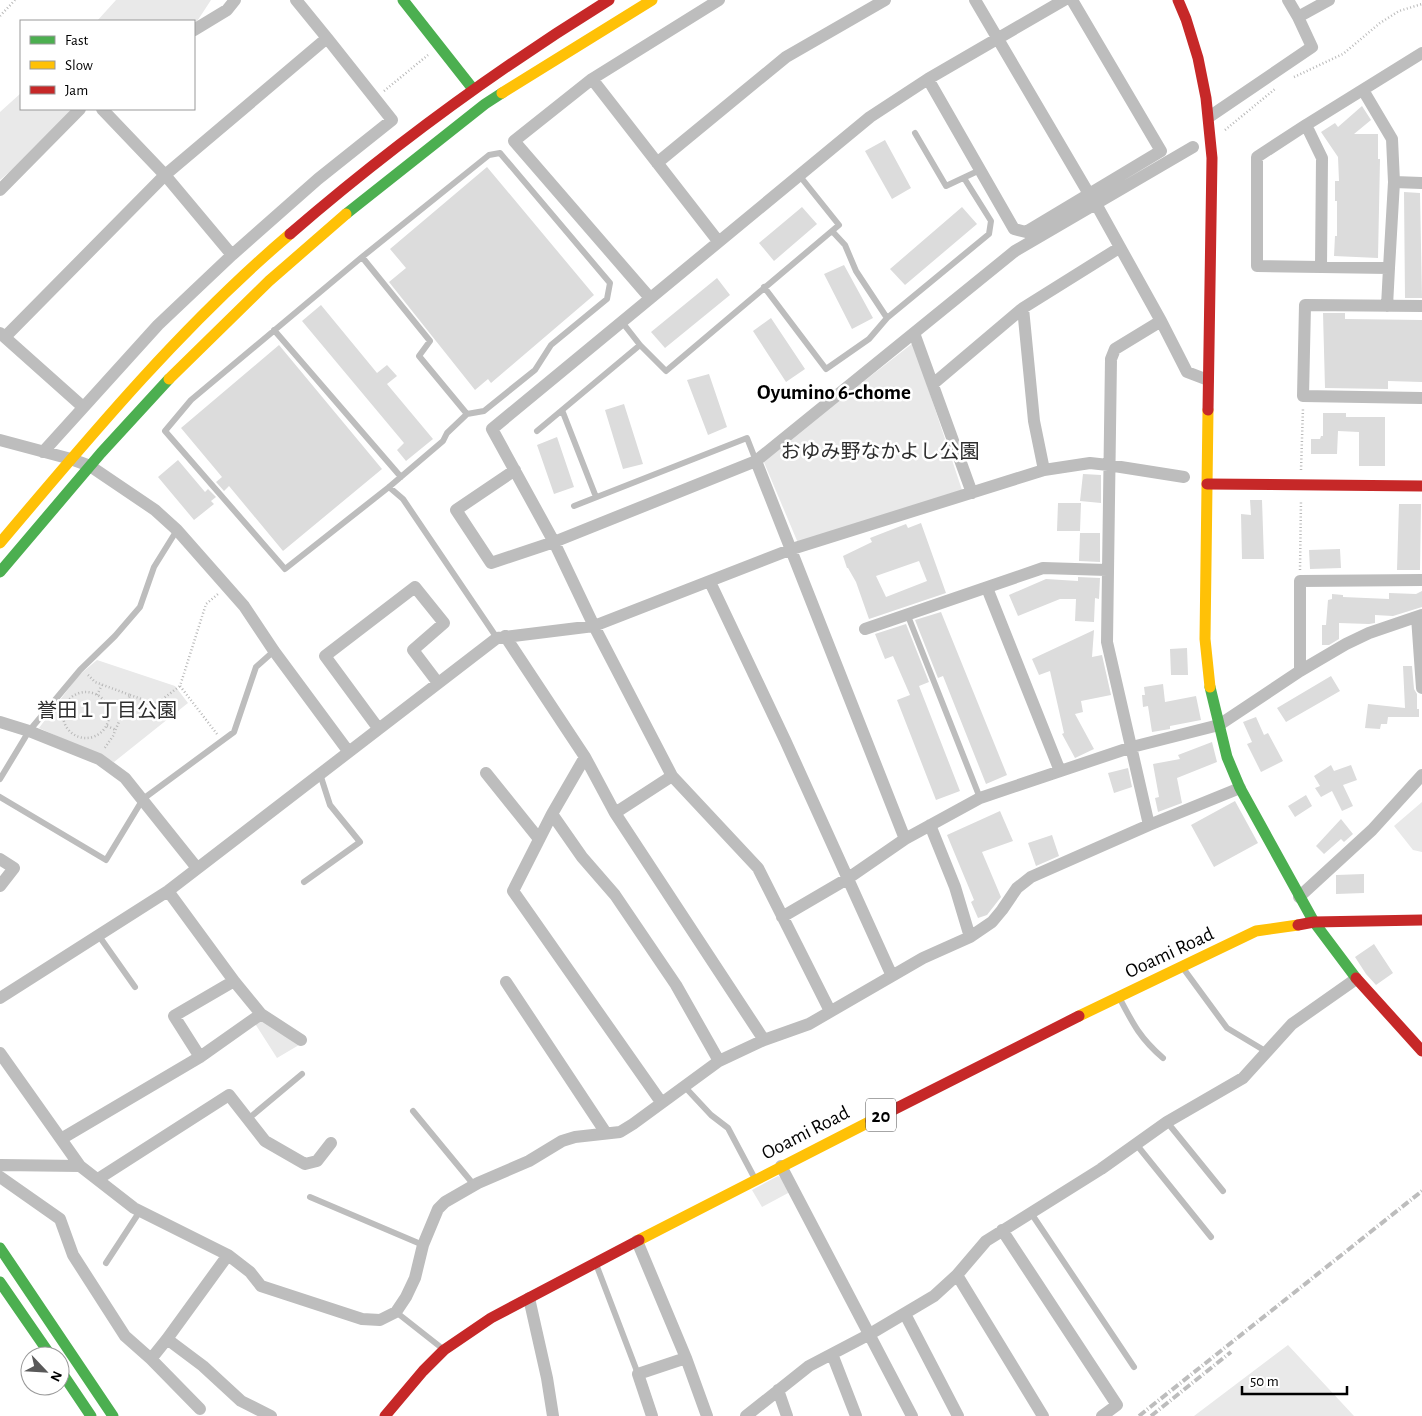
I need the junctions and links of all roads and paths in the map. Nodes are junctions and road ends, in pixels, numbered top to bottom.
1 (15, 0) edge
2 (234, 0) edge
3 (296, 0) edge
4 (609, 0) edge
5 (652, 0) edge
6 (719, 0) edge
7 (884, 0) edge
8 (975, 0) edge
9 (1064, 0) edge
10 (1072, 0) edge
11 (1178, 0) edge
12 (1288, 0) edge
13 (1328, 0) edge
14 (406, 1) edge
15 (1422, 4) edge
16 (0, 16) edge
17 (1298, 17) junction
18 (195, 29) edge
19 (327, 38) junction
20 (998, 38) junction
21 (439, 46) junction
22 (1420, 59) edge
23 (928, 78) junction
24 (592, 79) junction
25 (1290, 79) dead end
26 (1282, 84) dead end
27 (473, 88) junction
28 (1363, 90) junction
29 (375, 99) junction
30 (79, 110) edge
31 (103, 110) edge
32 (1209, 117) junction
33 (1306, 125) junction
34 (1225, 131) dead end
35 (915, 133) dead end
36 (1193, 147) dead end
37 (657, 163) junction
38 (980, 170) junction
39 (164, 175) junction
40 (799, 175) junction
41 (964, 178) junction
42 (1394, 182) junction
43 (1422, 182) edge
44 (0, 190) edge
45 (1092, 199) junction
46 (832, 231) junction
47 (718, 241) junction
48 (1119, 248) junction
49 (232, 255) junction
50 (362, 256) junction
51 (1321, 267) junction
52 (1389, 268) junction
53 (764, 287) junction
54 (650, 298) junction
55 (1387, 306) junction
56 (1422, 306) edge
57 (1024, 308) junction
58 (887, 318) junction
59 (622, 322) junction
60 (1160, 322) junction
61 (274, 330) junction
62 (914, 333) junction
63 (2, 335) edge
64 (640, 345) junction
65 (1208, 380) junction
66 (933, 384) junction
67 (1422, 398) edge
68 (83, 407) junction
69 (562, 410) junction
70 (467, 414) junction
71 (537, 431) dead end
72 (1, 443) edge
73 (43, 452) junction
74 (71, 459) junction
75 (756, 461) junction
76 (1108, 464) junction
77 (90, 466) junction
78 (515, 470) junction
79 (1044, 470) junction
80 (401, 477) junction
81 (1184, 477) dead end
82 (1207, 484) junction
83 (1422, 486) edge
84 (389, 487) junction
85 (972, 493) junction
86 (596, 497) junction
87 (574, 506) dead end
88 (177, 530) junction
89 (554, 542) junction
90 (0, 543) edge
91 (792, 549) junction
92 (1107, 570) junction
93 (0, 572) edge
94 (1422, 580) edge
95 (710, 582) junction
96 (227, 587) junction
97 (987, 588) junction
98 (908, 616) junction
99 (1420, 616) edge
100 (594, 626) junction
101 (865, 629) dead end
102 (501, 637) junction
103 (274, 651) junction
104 (82, 668) junction
105 (1300, 670) junction
106 (438, 683) junction
107 (102, 685) junction
108 (180, 686) junction
109 (1422, 688) edge
110 (97, 694) junction
111 (130, 696) junction
112 (0, 722) edge
113 (1219, 725) junction
114 (107, 726) junction
115 (378, 728) junction
116 (116, 730) junction
117 (28, 731) junction
118 (222, 741) junction
119 (1132, 747) junction
120 (348, 751) junction
121 (585, 758) junction
122 (98, 759) junction
123 (1060, 771) junction
124 (319, 773) junction
125 (486, 773) dead end
126 (1422, 775) edge
127 (672, 776) junction
128 (0, 779) edge
129 (1240, 788) junction
130 (0, 797) edge
131 (980, 798) junction
132 (143, 800) junction
133 (615, 813) junction
134 (552, 814) junction
135 (930, 825) junction
136 (1150, 825) junction
137 (905, 838) junction
138 (539, 839) junction
139 (0, 859) edge
140 (196, 868) junction
141 (847, 879) junction
142 (304, 882) dead end
143 (0, 886) edge
144 (168, 891) junction
145 (1299, 897) junction
146 (782, 917) junction
147 (1422, 920) edge
148 (1314, 922) junction
149 (99, 936) junction
150 (970, 937) junction
151 (1182, 968) junction
152 (892, 976) junction
153 (1356, 979) junction
154 (234, 981) junction
155 (506, 982) dead end
156 (135, 987) dead end
157 (1118, 996) junction
158 (0, 998) edge
159 (830, 1011) junction
160 (261, 1014) junction
161 (301, 1040) dead end
162 (764, 1040) junction
163 (1422, 1051) edge
164 (1267, 1052) junction
165 (0, 1053) edge
166 (200, 1057) junction
167 (1163, 1058) dead end
168 (719, 1061) junction
169 (302, 1074) dead end
170 (684, 1086) junction
171 (661, 1102) junction
172 (414, 1111) dead end
173 (248, 1119) junction
174 (1167, 1122) junction
175 (606, 1133) junction
176 (61, 1139) junction
177 (331, 1143) dead end
178 (1136, 1144) junction
179 (0, 1165) edge
180 (80, 1166) junction
181 (781, 1166) junction
182 (0, 1177) edge
183 (98, 1179) junction
184 (755, 1179) junction
185 (474, 1185) junction
186 (1223, 1191) dead end
187 (310, 1197) dead end
188 (140, 1211) junction
189 (1031, 1213) junction
190 (1002, 1230) junction
191 (1211, 1237) dead end
192 (638, 1241) junction
193 (423, 1245) junction
194 (0, 1248) edge
195 (228, 1255) junction
196 (106, 1263) dead end
197 (595, 1263) junction
198 (956, 1275) junction
199 (0, 1282) edge
200 (529, 1298) junction
201 (396, 1312) junction
202 (905, 1314) junction
203 (870, 1334) junction
204 (167, 1339) junction
205 (44, 1346) edge
206 (444, 1350) junction
207 (832, 1354) junction
208 (686, 1358) junction
209 (151, 1359) junction
210 (1134, 1367) dead end
211 (638, 1374) junction
212 (70, 1384) edge
213 (778, 1390) junction
214 (200, 1409) dead end
215 (92, 1416) edge
216 (113, 1416) edge
217 (272, 1416) edge
218 (385, 1416) edge
219 (553, 1416) edge
220 (652, 1416) edge
221 (707, 1416) edge
222 (746, 1416) edge
223 (787, 1416) edge
224 (856, 1416) edge
225 (912, 1416) edge
226 (958, 1416) edge
227 (1043, 1416) edge
228 (1102, 1416) edge

1 - 16 path
2 - 18 street
3 - 19 street
4 - 27 street
5 - 77 street
6 - 24 street
7 - 37 street
8 - 20 street
9 - 20 street
10 - 45 street
11 - 32 street
12 - 17 street
13 - 17 street
14 - 21 street
15 - 25 path
17 - 32 street
19 - 29 street
19 - 39 street
20 - 23 street
20 - 45 street
21 - 27 street
21 - 29 path
22 - 28 street
23 - 38 street
23 - 40 street
24 - 37 street
24 - 54 street
26 - 34 path
27 - 74 street
28 - 33 street
28 - 42 street
29 - 49 street
30 - 44 street
31 - 39 street
32 - 65 street
33 - 51 street
33 - 51 street
35 - 41 lane
36 - 45 street
37 - 47 street
38 - 41 lane
38 - 45 street
39 - 49 street
39 - 63 street
40 - 46 lane
40 - 47 street
41 - 58 lane
42 - 43 street
42 - 52 street
45 - 48 street
45 - 62 street
46 - 53 lane
46 - 58 lane
47 - 54 street
48 - 57 street
48 - 60 street
49 - 68 street
50 - 61 lane
50 - 70 lane
50 - 70 lane
51 - 52 street
52 - 55 street
53 - 58 lane
53 - 64 lane
54 - 59 street
55 - 56 street
55 - 67 street
57 - 66 street
57 - 79 street
59 - 64 lane
59 - 78 street
60 - 65 street
60 - 76 street
61 - 80 lane
61 - 84 lane
62 - 66 street
62 - 75 street
63 - 68 street
64 - 69 lane
65 - 82 street
66 - 85 street
68 - 73 street
69 - 71 lane
69 - 86 lane
70 - 80 lane
72 - 73 street
73 - 74 street
74 - 77 street
74 - 90 street
75 - 86 lane
75 - 89 street
75 - 91 street
76 - 79 street
76 - 81 street
76 - 92 street
77 - 88 street
77 - 93 street
78 - 89 street
78 - 89 street
79 - 85 street
80 - 84 lane
82 - 83 street
82 - 113 street
84 - 102 lane
85 - 91 street
86 - 87 lane
88 - 96 street
88 - 104 lane
89 - 100 street
91 - 95 street
91 - 137 street
92 - 97 street
92 - 119 street
94 - 105 street
95 - 100 street
95 - 141 street
96 - 103 street
96 - 108 path
97 - 98 street
97 - 123 street
98 - 101 street
98 - 131 lane
99 - 105 street
99 - 109 street
100 - 102 street
100 - 127 street
102 - 106 street
102 - 121 street
103 - 118 lane
103 - 120 street
104 - 107 path
104 - 117 lane
105 - 113 street
106 - 115 street
106 - 115 street
107 - 110 path
107 - 111 path
108 - 111 path
108 - 118 path
110 - 114 path
110 - 114 path
111 - 116 path
112 - 117 street
113 - 119 street
113 - 129 street
114 - 116 path
115 - 120 street
116 - 122 path
117 - 122 street
117 - 128 lane
118 - 132 lane
119 - 123 street
119 - 136 street
120 - 124 street
121 - 133 street
121 - 134 street
122 - 132 street
123 - 131 street
124 - 140 street
124 - 142 lane
125 - 138 street
126 - 145 street
127 - 133 street
127 - 146 street
129 - 136 street
129 - 145 street
130 - 132 lane
131 - 135 street
132 - 140 street
133 - 162 street
134 - 138 street
134 - 168 street
135 - 137 street
135 - 150 street
136 - 150 street
137 - 141 street
138 - 171 street
139 - 143 street
140 - 144 street
141 - 146 street
141 - 152 street
144 - 149 street
144 - 154 street
145 - 148 street
146 - 159 street
147 - 148 street, Ooami Road / 20
148 - 151 street, Ooami Road / 20
148 - 153 street
149 - 156 lane
149 - 158 street
150 - 152 street
151 - 157 street, Ooami Road / 20
151 - 164 lane
152 - 159 street
153 - 163 street
153 - 164 street
154 - 160 street
154 - 166 street
155 - 175 street
157 - 167 lane
157 - 181 street, Ooami Road / 20
159 - 162 street
160 - 161 street
160 - 166 street
162 - 168 street
164 - 174 street
165 - 176 street
166 - 176 street
168 - 170 street
169 - 173 lane
170 - 171 street
170 - 184 lane
171 - 175 street
172 - 185 lane
173 - 177 street
173 - 183 street
174 - 178 street
174 - 186 lane
175 - 185 street
176 - 180 street
178 - 189 street
178 - 191 lane
179 - 180 street
180 - 183 street
181 - 184 street, Ooami Road / 20
181 - 203 street
182 - 209 street
183 - 188 street
184 - 192 street, Ooami Road / 20
185 - 193 street
187 - 193 lane
188 - 195 street
188 - 196 lane
189 - 190 street
189 - 210 lane
190 - 198 street
190 - 228 street
192 - 197 street, Ooami Road / 20
192 - 208 street
193 - 201 street
194 - 216 street
195 - 201 street
195 - 204 street
197 - 200 street, Ooami Road / 20
197 - 211 lane
198 - 202 street
198 - 227 street
199 - 205 street
200 - 206 street, Ooami Road / 20
200 - 219 street
201 - 206 lane
202 - 203 street
202 - 226 street
203 - 207 street
203 - 225 street
204 - 209 street
204 - 217 street
206 - 218 street, Ooami Road / 20
207 - 213 street
207 - 224 street
208 - 211 street
208 - 221 street
209 - 214 street
211 - 220 street
212 - 215 street
213 - 222 street
213 - 223 street

